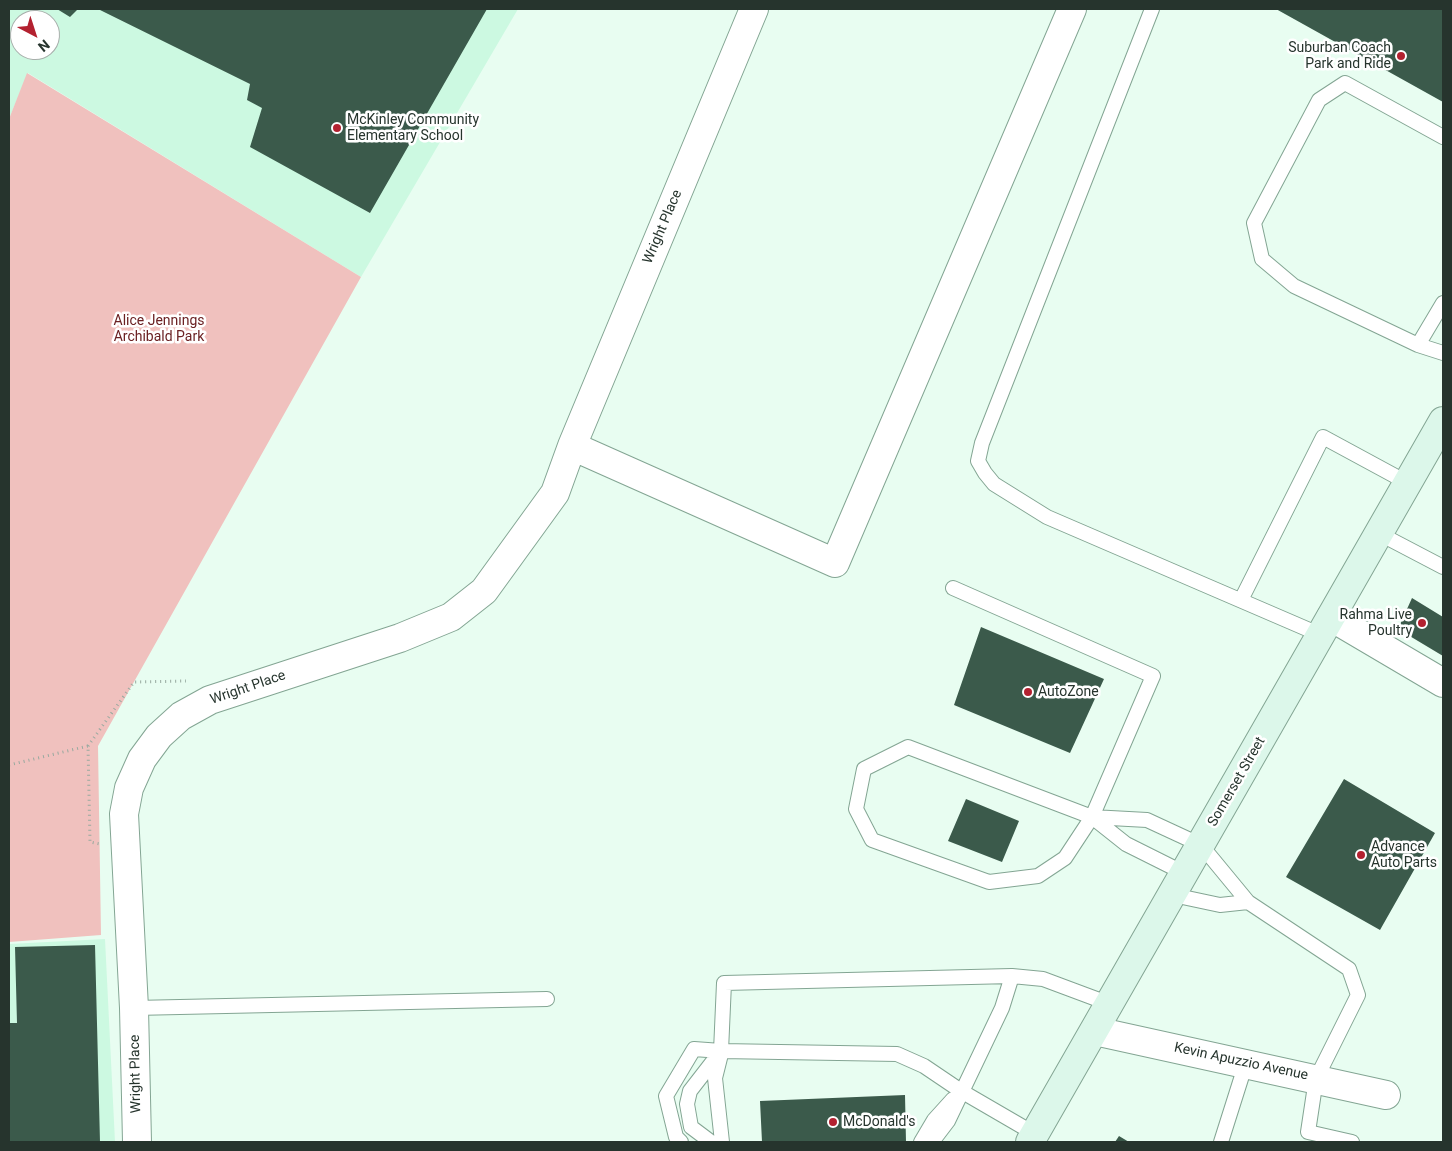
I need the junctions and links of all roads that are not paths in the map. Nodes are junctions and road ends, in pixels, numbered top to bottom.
1 (754, 9) edge
2 (1072, 9) edge
3 (1152, 9) edge
4 (1443, 137) edge
5 (1443, 303) edge
6 (1418, 345) junction
7 (1443, 353) edge
8 (1443, 421) edge
9 (572, 446) junction
10 (1408, 483) junction
11 (1380, 534) junction
12 (1443, 567) edge
13 (953, 588) dead end
14 (1241, 600) junction
15 (1326, 626) junction
16 (1443, 683) edge
17 (1092, 817) junction
18 (1201, 845) junction
19 (1178, 884) junction
20 (1248, 902) junction
21 (1012, 976) junction
22 (546, 999) dead end
23 (1110, 1004) junction
24 (134, 1008) junction
25 (1095, 1031) junction
26 (721, 1051) junction
27 (1246, 1063) junction
28 (1316, 1079) junction
29 (961, 1091) junction
30 (1386, 1094) dead end
31 (1032, 1138) edge
32 (137, 1142) edge
33 (681, 1142) edge
34 (710, 1142) edge
35 (722, 1142) edge
36 (921, 1142) edge
37 (932, 1142) edge
38 (1221, 1142) edge
39 (1352, 1142) edge

1 - 9 street, Wright Place
2 - 9 street
3 - 14 lane
4 - 6 lane
5 - 6 lane
6 - 7 lane
8 - 10 main road, Somerset Street
9 - 24 street, Wright Place
10 - 11 main road, Somerset Street
10 - 14 lane
11 - 12 lane
11 - 15 main road, Somerset Street
13 - 17 lane
14 - 15 lane
15 - 16 street
15 - 18 main road, Somerset Street
17 - 17 lane
17 - 18 lane
17 - 19 lane
18 - 19 main road, Somerset Street
18 - 20 lane
19 - 20 lane
19 - 23 main road, Somerset Street
20 - 28 lane
21 - 23 lane
21 - 26 lane
21 - 29 lane
22 - 24 lane
23 - 25 main road, Somerset Street
24 - 32 street, Wright Place
25 - 27 street, Kevin Apuzzio Avenue
25 - 31 main road, Somerset Street
26 - 29 lane
26 - 33 lane
26 - 34 lane
26 - 35 lane
27 - 28 street, Kevin Apuzzio Avenue
27 - 38 lane
28 - 30 street, Kevin Apuzzio Avenue
28 - 39 lane
29 - 31 lane
29 - 36 lane
29 - 37 lane

